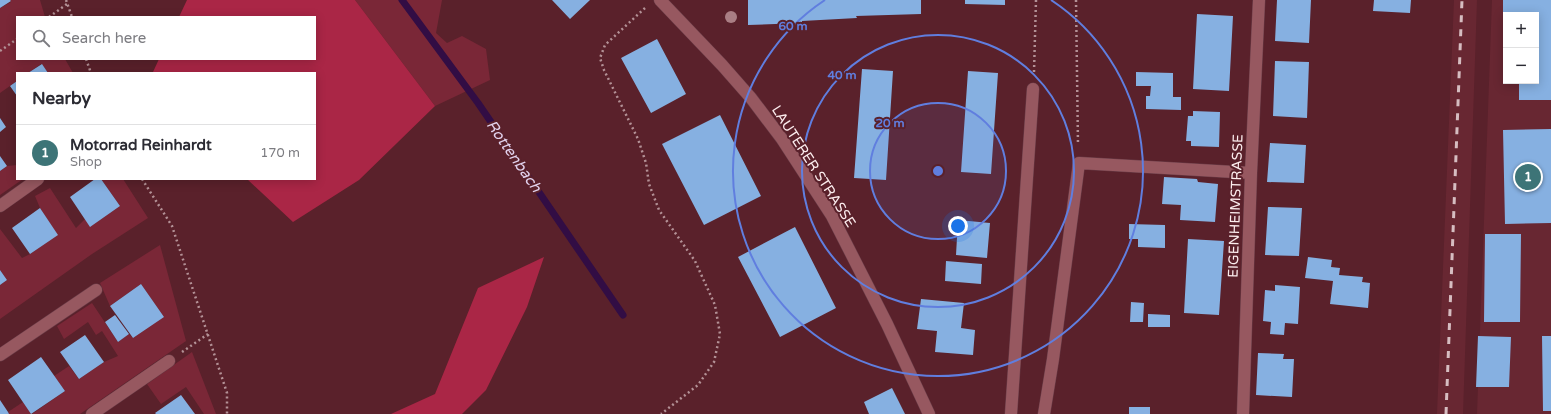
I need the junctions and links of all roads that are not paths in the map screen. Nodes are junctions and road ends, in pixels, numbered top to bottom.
1 (1259, 0) edge
2 (666, 2) edge
3 (1033, 89) road end
4 (1251, 173) junction
5 (37, 180) edge
6 (0, 206) edge
7 (96, 290) dead end
8 (0, 355) edge
9 (169, 361) road end
10 (92, 414) edge
11 (929, 414) edge
12 (1011, 414) edge
13 (1044, 414) edge
14 (1243, 414) edge

1 - 4 street, EIGENHEIMSTRASSE
2 - 11 street, LAUTERER STRASSE
3 - 12 street
4 - 13 street
4 - 14 street, EIGENHEIMSTRASSE
5 - 6 street
7 - 8 street
9 - 10 street

